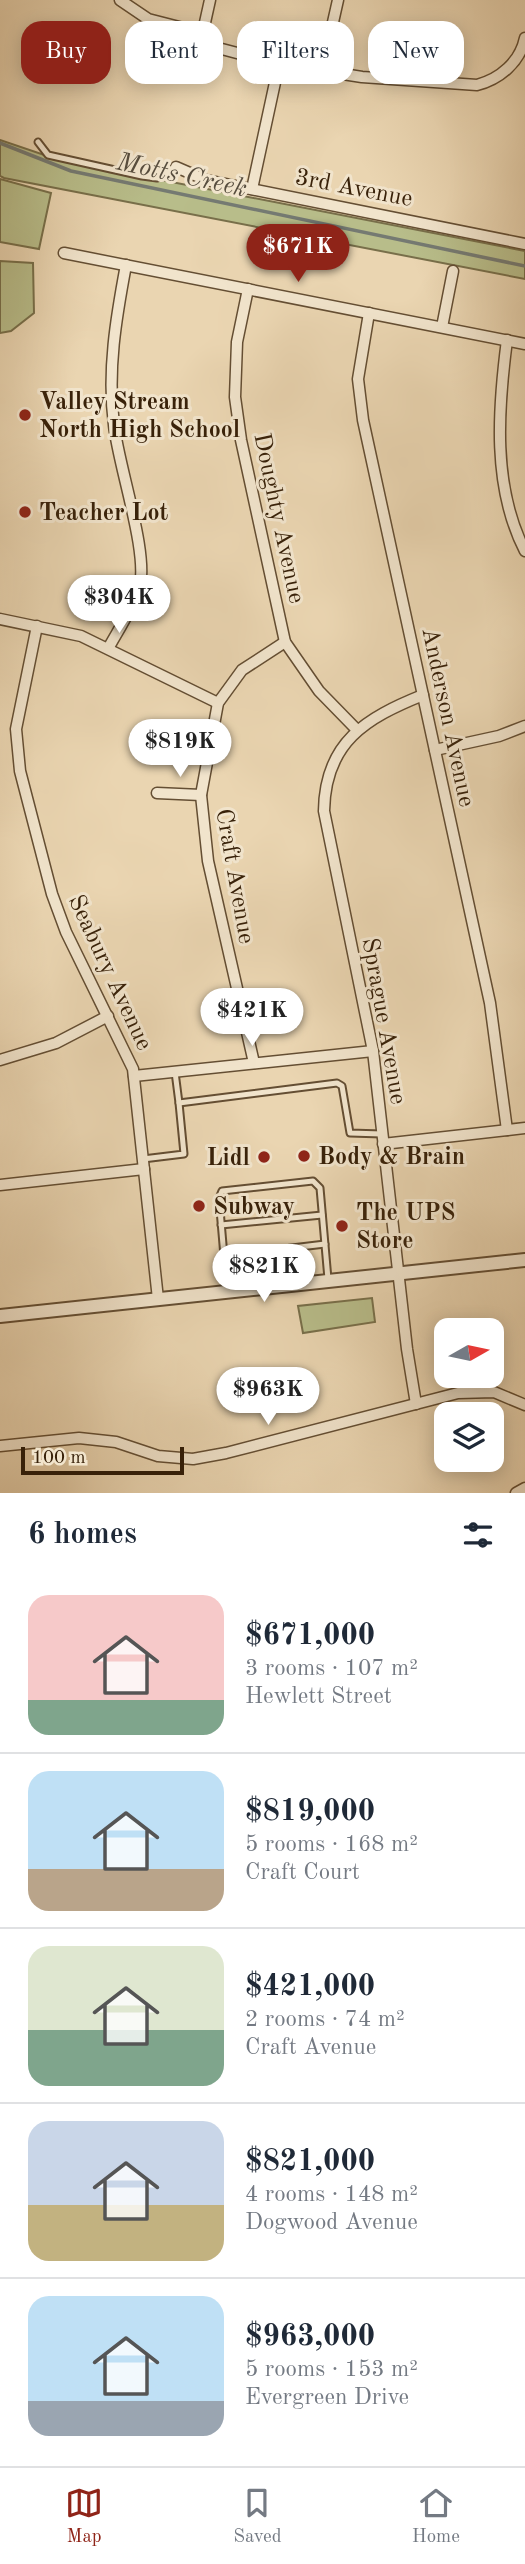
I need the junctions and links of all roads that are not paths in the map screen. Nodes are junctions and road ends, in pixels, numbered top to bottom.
1 (120, 0) edge
2 (210, 0) edge
3 (338, 0) edge
4 (154, 21) edge
5 (205, 21) edge
6 (333, 21) edge
7 (525, 38) edge
8 (354, 75) edge
9 (275, 84) edge
10 (38, 142) dead end
11 (176, 167) joint
12 (252, 189) junction
13 (525, 244) edge
14 (64, 253) dead end
15 (126, 265) junction
16 (453, 271) dead end
17 (248, 289) junction
18 (369, 313) junction
19 (442, 327) junction
20 (506, 340) junction
21 (525, 344) edge
22 (525, 551) edge
23 (0, 619) edge
24 (37, 626) junction
25 (285, 642) junction
26 (109, 647) junction
27 (423, 695) junction
28 (218, 703) junction
29 (525, 726) edge
30 (356, 730) junction
31 (435, 750) junction
32 (157, 793) dead end
33 (201, 795) junction
34 (108, 1016) junction
35 (373, 1051) junction
36 (0, 1060) edge
37 (254, 1063) junction
38 (175, 1072) junction
39 (134, 1076) junction
40 (179, 1103) junction
41 (525, 1128) edge
42 (507, 1130) junction
43 (383, 1139) junction
44 (144, 1164) junction
45 (0, 1185) edge
46 (322, 1215) junction
47 (221, 1225) junction
48 (325, 1244) junction
49 (224, 1256) junction
50 (525, 1260) edge
51 (398, 1273) junction
52 (328, 1280) junction
53 (227, 1291) junction
54 (158, 1299) junction
55 (0, 1316) edge
56 (416, 1404) junction
57 (525, 1405) edge
58 (0, 1446) edge
59 (525, 1488) edge
60 (516, 1493) edge

1 - 4 street
2 - 5 street
3 - 6 street
7 - 8 street
9 - 12 street
10 - 11 lane
11 - 12 street, 3rd Avenue
12 - 13 street, 3rd Avenue
14 - 15 street
15 - 17 street
15 - 26 street
16 - 19 street
17 - 18 street
17 - 25 street, Doughty Avenue
18 - 19 street
18 - 27 street, Anderson Avenue
19 - 20 street
20 - 21 street
20 - 22 street
23 - 24 street
24 - 26 street
24 - 34 street, Seabury Avenue
25 - 28 street, Craft Avenue
25 - 30 street, Doughty Avenue
26 - 28 street
27 - 30 street, Sprague Avenue
27 - 31 street, Anderson Avenue
28 - 33 street, Craft Avenue
29 - 31 street
30 - 35 street, Sprague Avenue
31 - 42 street, Anderson Avenue
32 - 33 street
33 - 37 street, Craft Avenue
34 - 36 street
34 - 39 street, Seabury Avenue
35 - 37 street
35 - 43 street, Sprague Avenue
37 - 38 street
38 - 39 street
38 - 40 lane
39 - 44 street, Seabury Avenue
40 - 43 lane
40 - 44 lane
41 - 42 street
42 - 43 street
43 - 51 street, Sprague Avenue
44 - 45 street
44 - 54 street, Seabury Avenue
46 - 47 lane
46 - 47 lane
46 - 48 lane
47 - 49 lane
48 - 49 lane
48 - 52 lane
49 - 53 lane
50 - 51 street
51 - 52 street
51 - 56 street, Sprague Avenue
52 - 53 street
53 - 54 street
54 - 55 street
56 - 57 street
56 - 58 street
59 - 60 street

